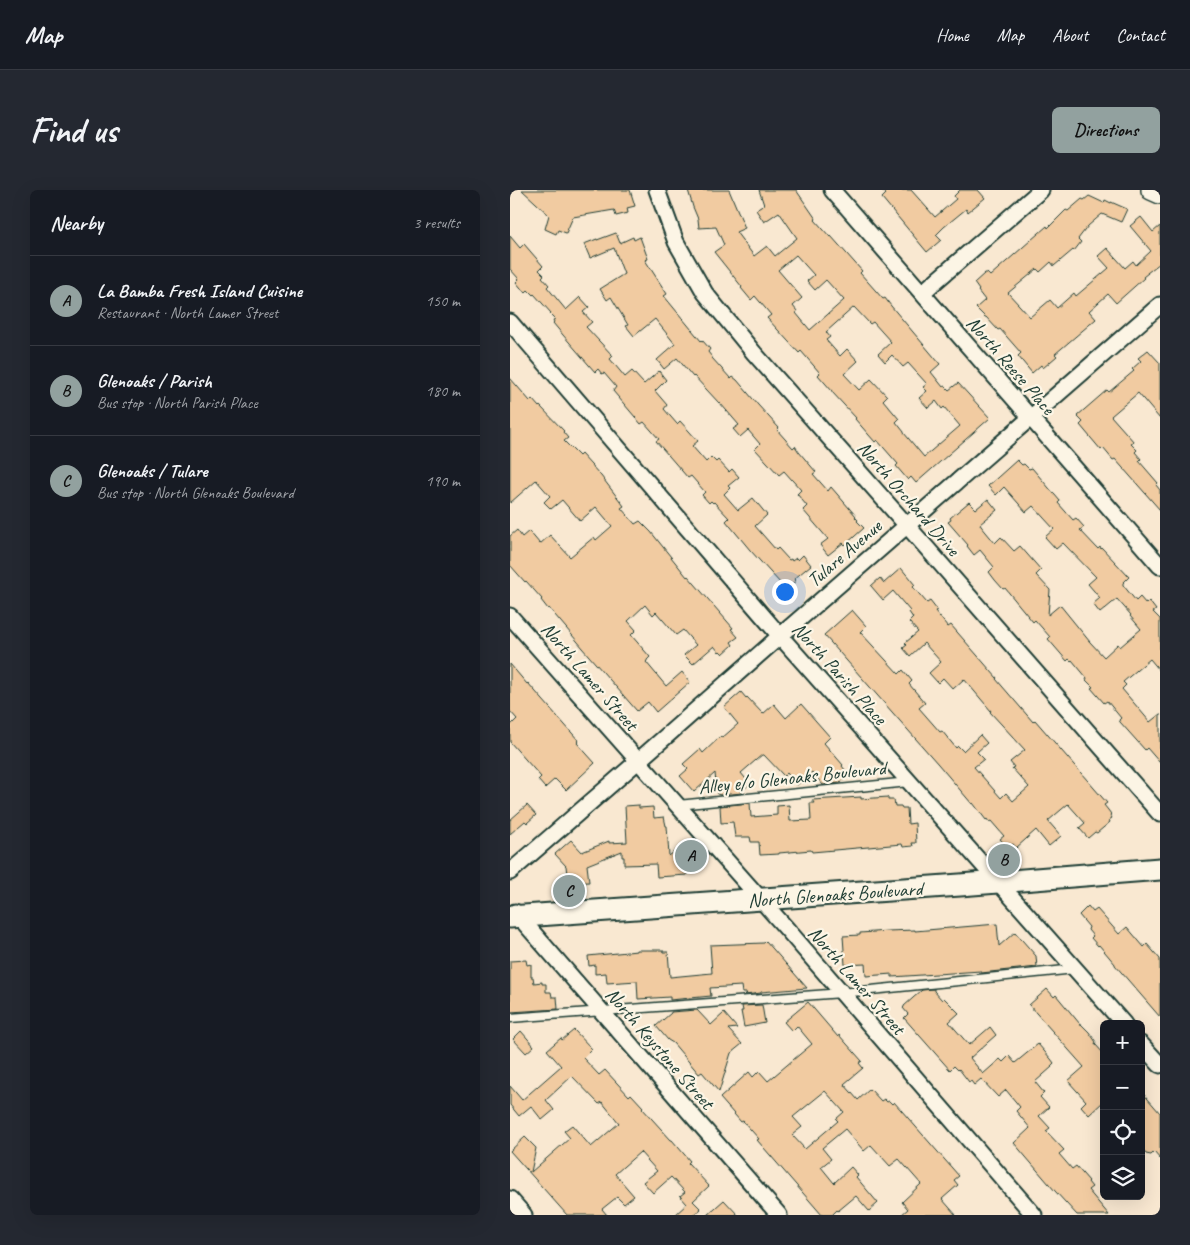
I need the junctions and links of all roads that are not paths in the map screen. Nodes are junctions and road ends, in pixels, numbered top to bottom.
1 (657, 190) edge
2 (832, 190) edge
3 (1041, 190) edge
4 (1151, 190) edge
5 (1160, 194) edge
6 (922, 293) junction
7 (1158, 310) edge
8 (510, 322) edge
9 (1031, 418) junction
10 (907, 525) junction
11 (1160, 566) edge
12 (510, 616) edge
13 (780, 636) junction
14 (638, 761) junction
15 (909, 782) junction
16 (677, 805) junction
17 (1160, 814) edge
18 (1160, 869) edge
19 (510, 872) edge
20 (999, 882) junction
21 (760, 899) junction
22 (513, 914) edge
23 (1075, 969) junction
24 (842, 993) junction
25 (602, 1012) junction
26 (510, 1018) edge
27 (1120, 1020) edge
28 (1145, 1048) edge
29 (1160, 1065) edge
30 (510, 1199) edge
31 (524, 1215) edge
32 (779, 1215) edge
33 (1034, 1215) edge

1 - 10 street, North Orchard Drive
2 - 6 street, North Reese Place
3 - 6 street
4 - 5 street
6 - 9 street, North Reese Place
7 - 9 street, Tulare Avenue
8 - 13 street, North Parish Place
9 - 10 street, Tulare Avenue
9 - 11 street, North Reese Place
10 - 13 street, Tulare Avenue
10 - 17 street, North Orchard Drive
12 - 14 street, North Lamer Street
13 - 14 street, Tulare Avenue
13 - 15 street, North Parish Place
14 - 16 street, North Lamer Street
14 - 19 street, Tulare Avenue
15 - 16 lane, Alley e/o Glenoaks Boulevard
15 - 20 street, North Parish Place
16 - 21 street, North Lamer Street
18 - 20 main road, North Glenoaks Boulevard
20 - 21 main road, North Glenoaks Boulevard
20 - 23 street, North Parish Place
21 - 22 main road, North Glenoaks Boulevard
21 - 24 street, North Lamer Street
22 - 25 street, North Keystone Street
23 - 24 lane
23 - 27 street, North Parish Place
24 - 25 lane
24 - 33 street, North Lamer Street
25 - 26 lane
25 - 32 street, North Keystone Street
28 - 29 street
30 - 31 street

